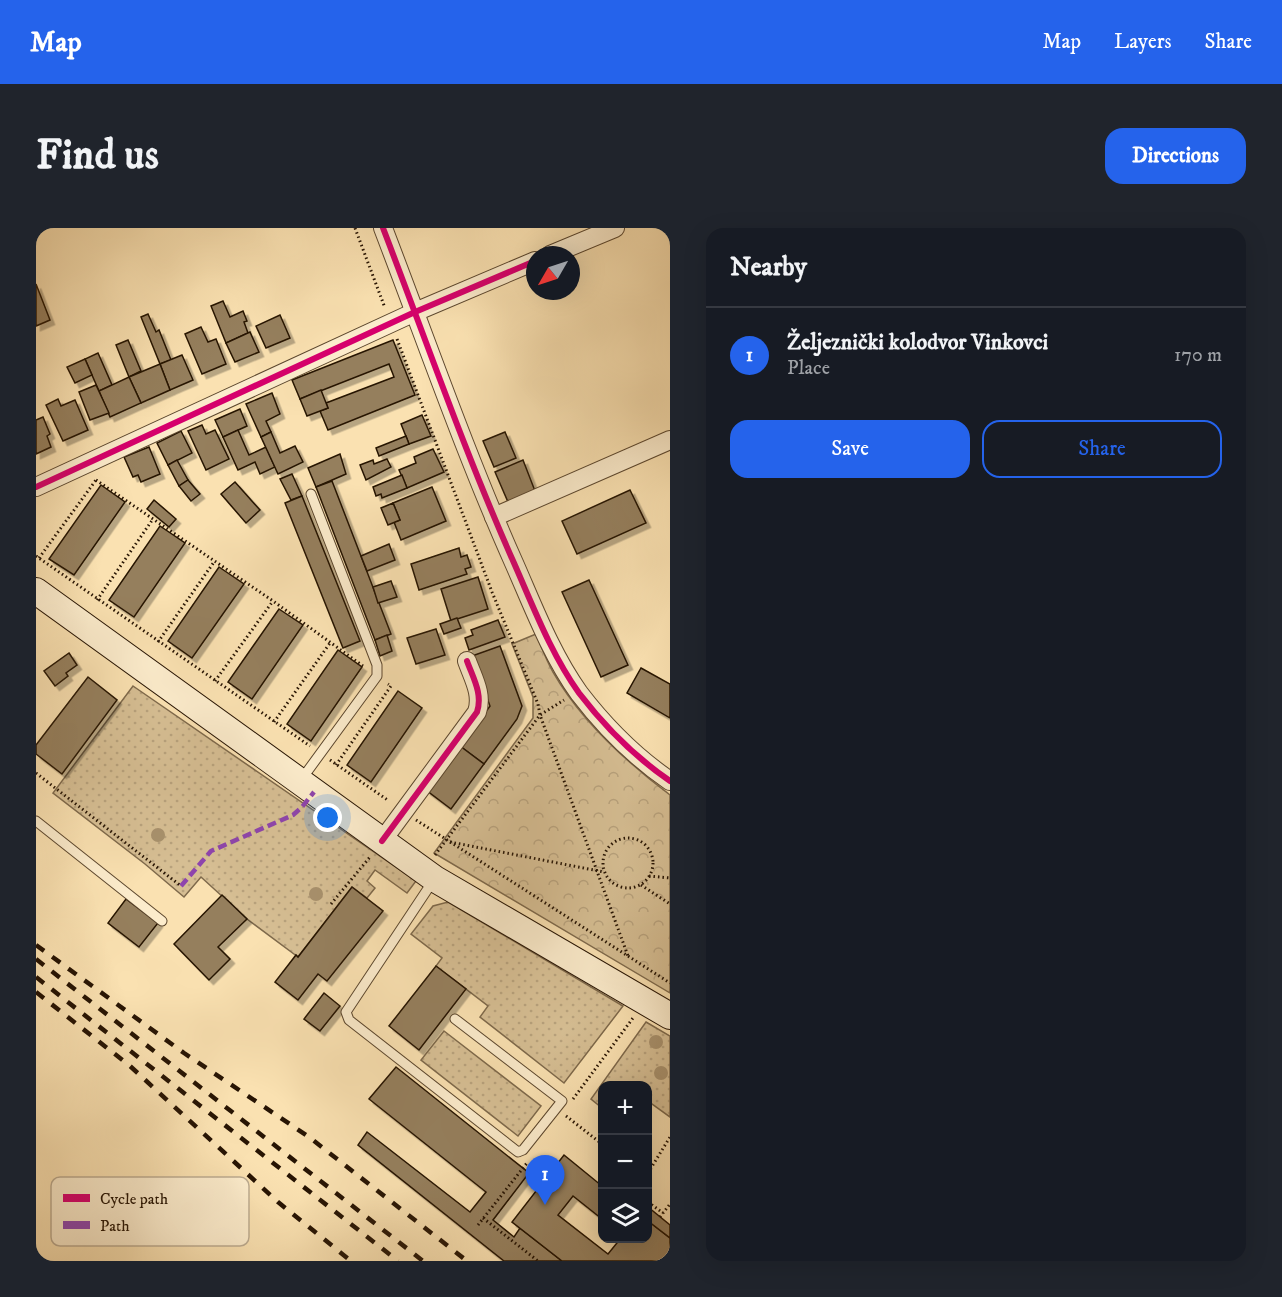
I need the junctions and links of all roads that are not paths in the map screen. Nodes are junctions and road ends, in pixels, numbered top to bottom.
1 (383, 228) edge
2 (615, 228) edge
3 (572, 246) edge
4 (526, 265) edge
5 (415, 312) junction
6 (670, 440) edge
7 (36, 487) edge
8 (311, 494) dead end
9 (494, 517) junction
10 (36, 591) edge
11 (467, 661) dead end
12 (670, 781) edge
13 (300, 782) junction
14 (36, 821) edge
15 (382, 841) junction
16 (429, 875) junction
17 (162, 921) dead end
18 (670, 1016) edge
19 (455, 1019) dead end

1 - 5 street
2 - 3 street
4 - 5 street
5 - 7 street
5 - 9 street
6 - 9 street
8 - 13 lane
9 - 12 street
10 - 13 main road
11 - 15 street
13 - 15 main road
14 - 17 lane
15 - 16 main road
16 - 18 main road
16 - 19 lane

